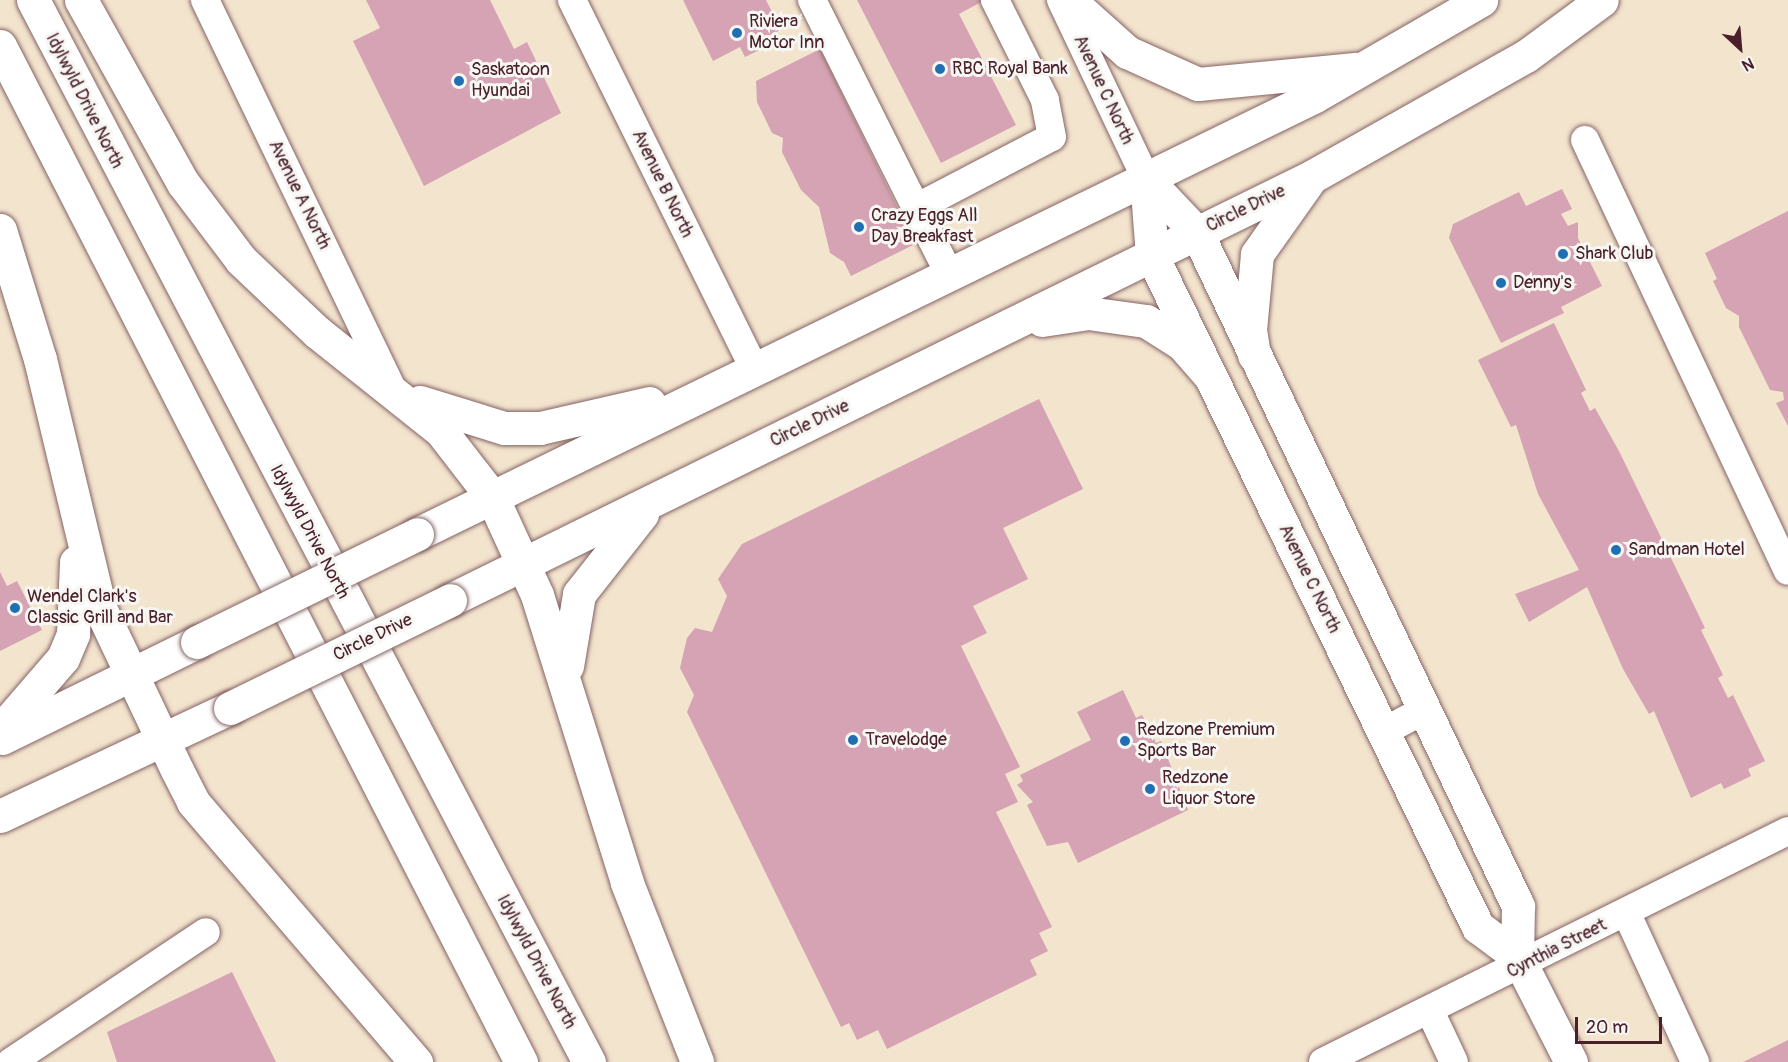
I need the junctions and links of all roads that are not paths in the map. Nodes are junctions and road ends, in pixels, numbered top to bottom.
1 (33, 0) edge
2 (81, 0) edge
3 (205, 0) edge
4 (572, 0) edge
5 (813, 0) edge
6 (1061, 0) edge
7 (1070, 0) edge
8 (1481, 0) edge
9 (1602, 0) edge
10 (1002, 2) edge
11 (0, 46) edge
12 (1368, 68) junction
13 (1585, 140) dead end
14 (1313, 176) junction
15 (1146, 179) junction
16 (916, 208) junction
17 (0, 230) edge
18 (1197, 233) junction
19 (1152, 256) junction
20 (949, 273) junction
21 (1000, 329) junction
22 (1254, 355) junction
23 (753, 367) junction
24 (1210, 376) junction
25 (715, 385) junction
26 (393, 390) junction
27 (70, 476) junction
28 (492, 497) junction
29 (653, 502) junction
30 (523, 564) junction
31 (1788, 571) edge
32 (131, 674) junction
33 (566, 681) junction
34 (1424, 710) junction
35 (0, 731) edge
36 (1383, 732) junction
37 (0, 739) edge
38 (165, 741) junction
39 (0, 816) edge
40 (1788, 831) edge
41 (1627, 914) junction
42 (206, 932) dead end
43 (1520, 962) junction
44 (1430, 1011) junction
45 (11, 1062) edge
46 (416, 1062) edge
47 (521, 1062) edge
48 (589, 1062) edge
49 (697, 1062) edge
50 (1323, 1062) edge
51 (1454, 1062) edge
52 (1571, 1062) edge
53 (1695, 1062) edge

1 - 48 main road, Idylwyld Drive North
2 - 26 main road
3 - 26 street, Avenue A North
4 - 23 street, Avenue B North
5 - 16 street
6 - 15 street, Avenue C North
7 - 12 main road
8 - 12 main road
9 - 14 main road, Circle Drive
10 - 16 street
11 - 47 main road
12 - 15 main road
13 - 31 street
14 - 18 main road, Circle Drive
14 - 22 main road
15 - 18 main road, Avenue C North
15 - 19 main road, Avenue C North
15 - 20 main road
16 - 20 street
17 - 27 main road
18 - 19 main road, Circle Drive
18 - 22 main road, Avenue C North
19 - 21 main road, Circle Drive
19 - 24 main road, Avenue C North
20 - 23 main road
21 - 24 main road
21 - 29 main road, Circle Drive
22 - 34 main road, Avenue C North
23 - 25 main road
24 - 36 main road, Avenue C North
25 - 26 main road
25 - 28 main road
26 - 28 main road
27 - 32 main road
27 - 35 main road
28 - 30 main road
28 - 32 main road, bridge
29 - 30 main road, Circle Drive
29 - 33 main road
30 - 33 main road
30 - 38 main road, Circle Drive, bridge
32 - 37 main road
32 - 38 main road
33 - 49 main road
34 - 36 street
34 - 43 main road, Avenue C North
36 - 43 main road, Avenue C North
38 - 39 main road, Circle Drive
38 - 46 main road
40 - 41 street, Cynthia Street
41 - 43 street, Cynthia Street
41 - 53 street
42 - 45 street
43 - 44 street, Cynthia Street
43 - 52 main road, Avenue C North
44 - 50 street, Cynthia Street
44 - 51 street

